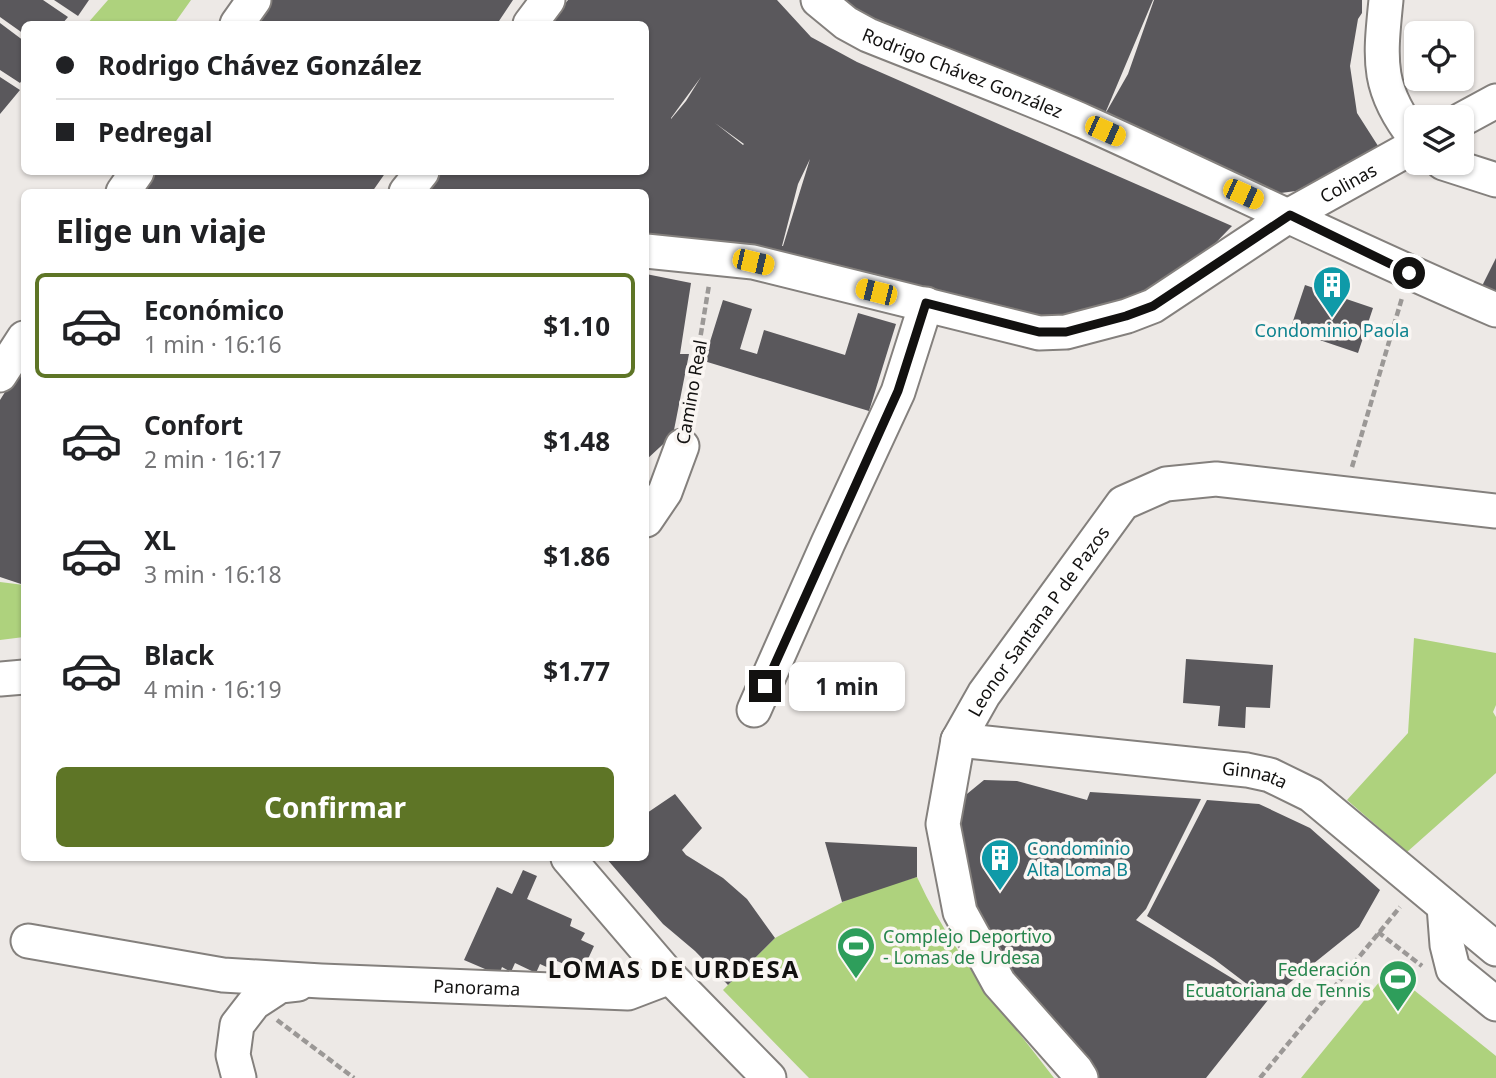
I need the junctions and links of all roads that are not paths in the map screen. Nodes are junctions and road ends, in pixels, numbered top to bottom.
1 (254, 0) edge
2 (548, 0) edge
3 (818, 0) edge
4 (1386, 0) edge
5 (239, 21) edge
6 (532, 21) edge
7 (1496, 101) edge
8 (1474, 113) edge
9 (1404, 123) edge
10 (1404, 152) edge
11 (1474, 173) edge
12 (420, 175) edge
13 (1496, 180) edge
14 (408, 189) edge
15 (1290, 215) junction
16 (649, 251) edge
17 (926, 303) junction
18 (1496, 310) edge
19 (21, 342) edge
20 (0, 374) edge
21 (682, 446) road end
22 (1496, 511) edge
23 (649, 516) edge
24 (21, 677) edge
25 (0, 679) edge
26 (754, 710) dead end
27 (958, 740) junction
28 (571, 861) edge
29 (1444, 906) junction
30 (28, 941) dead end
31 (1496, 949) edge
32 (670, 977) junction
33 (321, 981) junction
34 (1496, 1004) edge
35 (239, 1078) edge
36 (769, 1078) edge
37 (1080, 1078) edge

1 - 5 street
2 - 6 street
3 - 15 street, Rodrigo Chávez González
4 - 9 street
7 - 8 street
10 - 15 street, Colinas
11 - 13 street
12 - 14 street
15 - 17 street, Colinas
15 - 18 street, Rodrigo Chávez González
16 - 17 street, Colinas
17 - 26 street
19 - 20 street
21 - 23 street, Camino Real
22 - 27 street, Leonor Santana P de Pazos
24 - 25 street
27 - 29 street, Ginnata
27 - 37 street, Leonor Santana P de Pazos
28 - 32 street
29 - 31 street, Ginnata
29 - 34 street
30 - 33 street, Panorama
32 - 33 street, Panorama
32 - 36 street
33 - 35 street, Panorama

